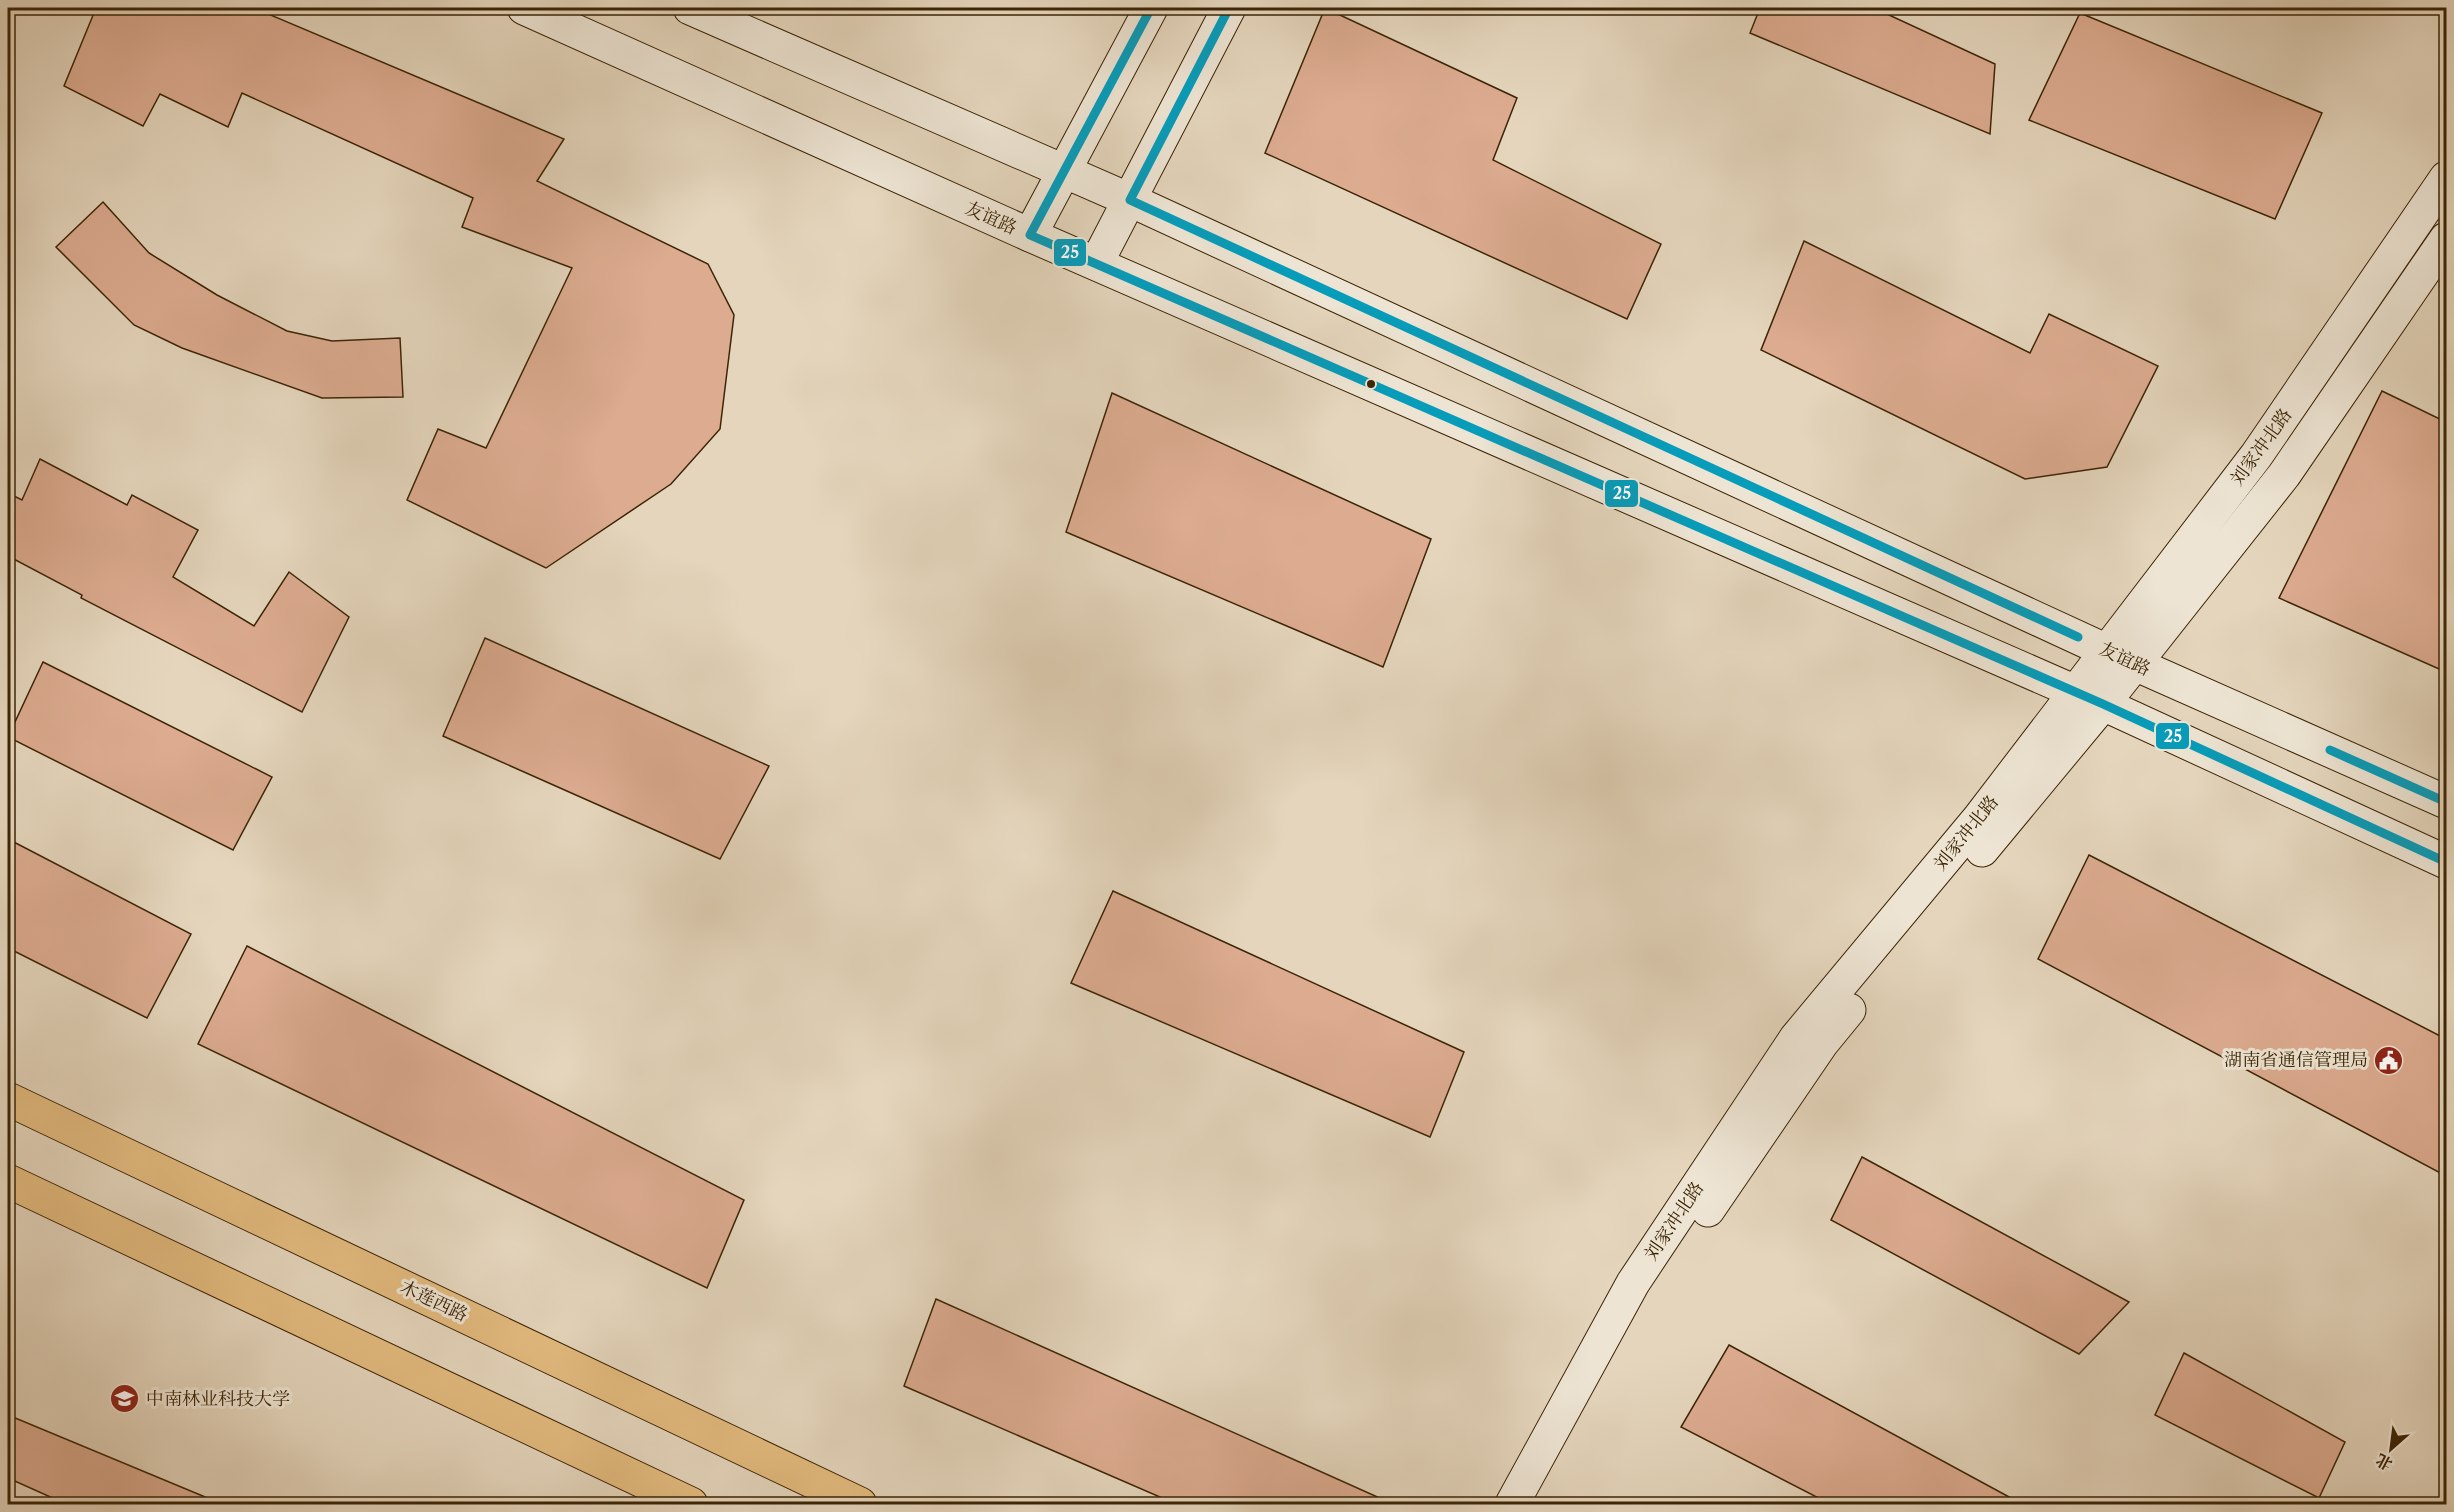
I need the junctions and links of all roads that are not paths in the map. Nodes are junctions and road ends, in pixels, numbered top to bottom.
1 (524, 8) edge
2 (690, 8) edge
3 (1151, 8) edge
4 (1229, 8) edge
5 (1064, 171) junction
6 (2446, 177) edge
7 (1130, 200) junction
8 (1030, 235) junction
9 (2446, 239) edge
10 (1096, 262) junction
11 (2121, 657) junction
12 (2090, 698) junction
13 (2446, 802) edge
14 (2446, 862) edge
15 (8, 1099) edge
16 (8, 1181) edge
17 (691, 1504) edge
18 (860, 1504) edge
19 (1512, 1504) edge
20 (1532, 1504) edge

1 - 8 main road, 友谊路
2 - 5 main road, 友谊路
3 - 5 main road
4 - 7 main road
5 - 7 main road, 友谊路
5 - 8 main road
6 - 11 main road, 刘家冲北路
7 - 10 main road
7 - 11 main road, 友谊路
8 - 10 main road, 友谊路
9 - 11 main road, 刘家冲北路
10 - 12 main road, 友谊路
11 - 12 main road, 刘家冲北路
11 - 13 main road, 友谊路
12 - 14 main road, 友谊路
12 - 19 main road, 刘家冲北路
12 - 20 main road, 刘家冲北路
15 - 18 main road, 木莲西路
16 - 17 main road

